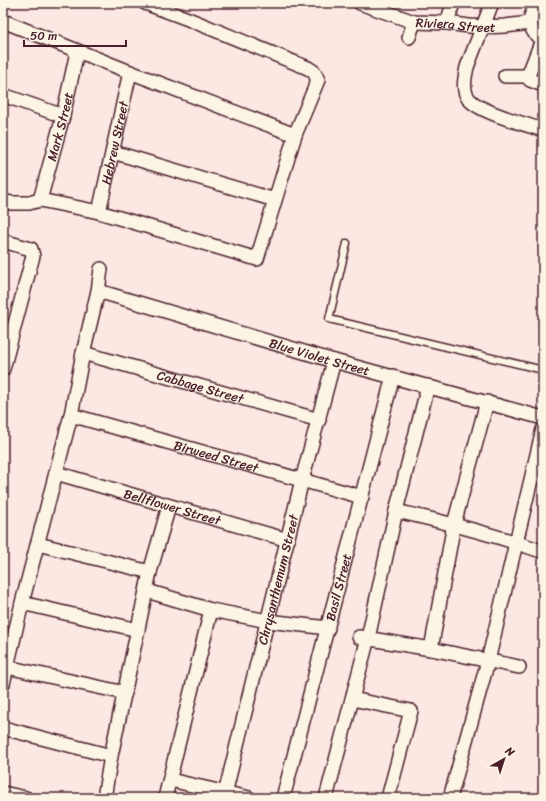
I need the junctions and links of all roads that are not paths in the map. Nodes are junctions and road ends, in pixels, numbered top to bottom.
1 (145, 3) edge
2 (360, 3) edge
3 (453, 3) edge
4 (492, 3) edge
5 (543, 3) edge
6 (3, 21) edge
7 (414, 22) junction
8 (447, 23) junction
9 (530, 23) junction
10 (483, 27) junction
11 (410, 37) dead end
12 (542, 40) edge
13 (77, 52) junction
14 (130, 72) junction
15 (505, 76) dead end
16 (528, 76) junction
17 (543, 85) edge
18 (3, 95) edge
19 (63, 116) junction
20 (543, 130) edge
21 (295, 135) junction
22 (113, 152) junction
23 (40, 200) junction
24 (275, 200) junction
25 (3, 201) edge
26 (99, 212) junction
27 (3, 241) edge
28 (347, 243) dead end
29 (101, 269) dead end
30 (98, 291) junction
31 (8, 326) edge
32 (83, 353) junction
33 (334, 361) junction
34 (3, 369) edge
35 (543, 370) edge
36 (393, 376) junction
37 (428, 386) junction
38 (487, 402) junction
39 (71, 415) junction
40 (543, 418) edge
41 (319, 420) junction
42 (543, 429) edge
43 (56, 473) junction
44 (302, 480) junction
45 (362, 497) junction
46 (169, 506) junction
47 (396, 511) junction
48 (454, 524) junction
49 (288, 540) junction
50 (517, 542) junction
51 (38, 544) junction
52 (541, 550) dead end
53 (150, 572) junction
54 (147, 591) junction
55 (22, 603) junction
56 (211, 610) junction
57 (268, 621) junction
58 (328, 628) junction
59 (138, 630) junction
60 (363, 637) junction
61 (431, 649) junction
62 (488, 661) junction
63 (7, 667) junction
64 (519, 667) dead end
65 (3, 684) edge
66 (125, 693) junction
67 (352, 699) junction
68 (3, 728) edge
69 (111, 756) junction
70 (170, 780) junction
71 (3, 793) edge
72 (225, 796) edge
73 (26, 798) edge
74 (104, 798) edge
75 (165, 798) edge
76 (249, 798) edge
77 (283, 798) edge
78 (326, 798) edge
79 (388, 798) edge
80 (450, 798) edge

1 - 21 street
2 - 7 street, Riviera Street
3 - 8 street
4 - 10 street
5 - 9 street
6 - 13 street
7 - 8 street, Riviera Street
7 - 11 street
8 - 10 street, Riviera Street
9 - 10 street, Riviera Street
9 - 12 street
10 - 20 street
12 - 16 street
13 - 14 street
13 - 19 street, Mark Street
14 - 21 street
14 - 22 street, Hebrew Street
15 - 16 street
16 - 17 street
18 - 19 street
19 - 23 street, Mark Street
21 - 24 street
22 - 24 street
22 - 26 street, Hebrew Street
23 - 25 street
23 - 26 street
24 - 26 street
27 - 31 street
28 - 35 lane
29 - 30 street
30 - 32 street
30 - 33 street, Blue Violet Street
31 - 34 street
32 - 39 street
32 - 41 street, Cabbage Street
33 - 36 street, Blue Violet Street
33 - 41 street, Chrysanthemum Street
36 - 37 street, Blue Violet Street
36 - 45 street, Basil Street
37 - 38 street, Blue Violet Street
37 - 47 street
38 - 40 street, Blue Violet Street
38 - 48 street
39 - 43 street
39 - 44 street, Birweed Street
41 - 44 street, Chrysanthemum Street
42 - 50 street
43 - 46 street, Bellflower Street
43 - 51 street
44 - 45 street, Birweed Street
44 - 49 street, Chrysanthemum Street
45 - 58 street, Basil Street
46 - 49 street, Bellflower Street
46 - 53 street
47 - 48 street
47 - 60 street
48 - 50 street
48 - 61 street
49 - 57 street, Chrysanthemum Street
50 - 52 street
50 - 62 street
51 - 53 street
51 - 55 street
53 - 54 street
54 - 56 street
54 - 59 street
55 - 59 street
55 - 63 street
56 - 57 street
56 - 70 street
57 - 58 street
57 - 72 street, Chrysanthemum Street
58 - 77 street, Basil Street
59 - 66 street
60 - 61 street
60 - 67 street
61 - 62 street
62 - 64 street
62 - 80 street
63 - 65 street
63 - 66 street
66 - 69 street
67 - 78 street
67 - 79 street
68 - 69 street
69 - 74 street
70 - 72 street
70 - 75 street
71 - 73 street
72 - 76 street

